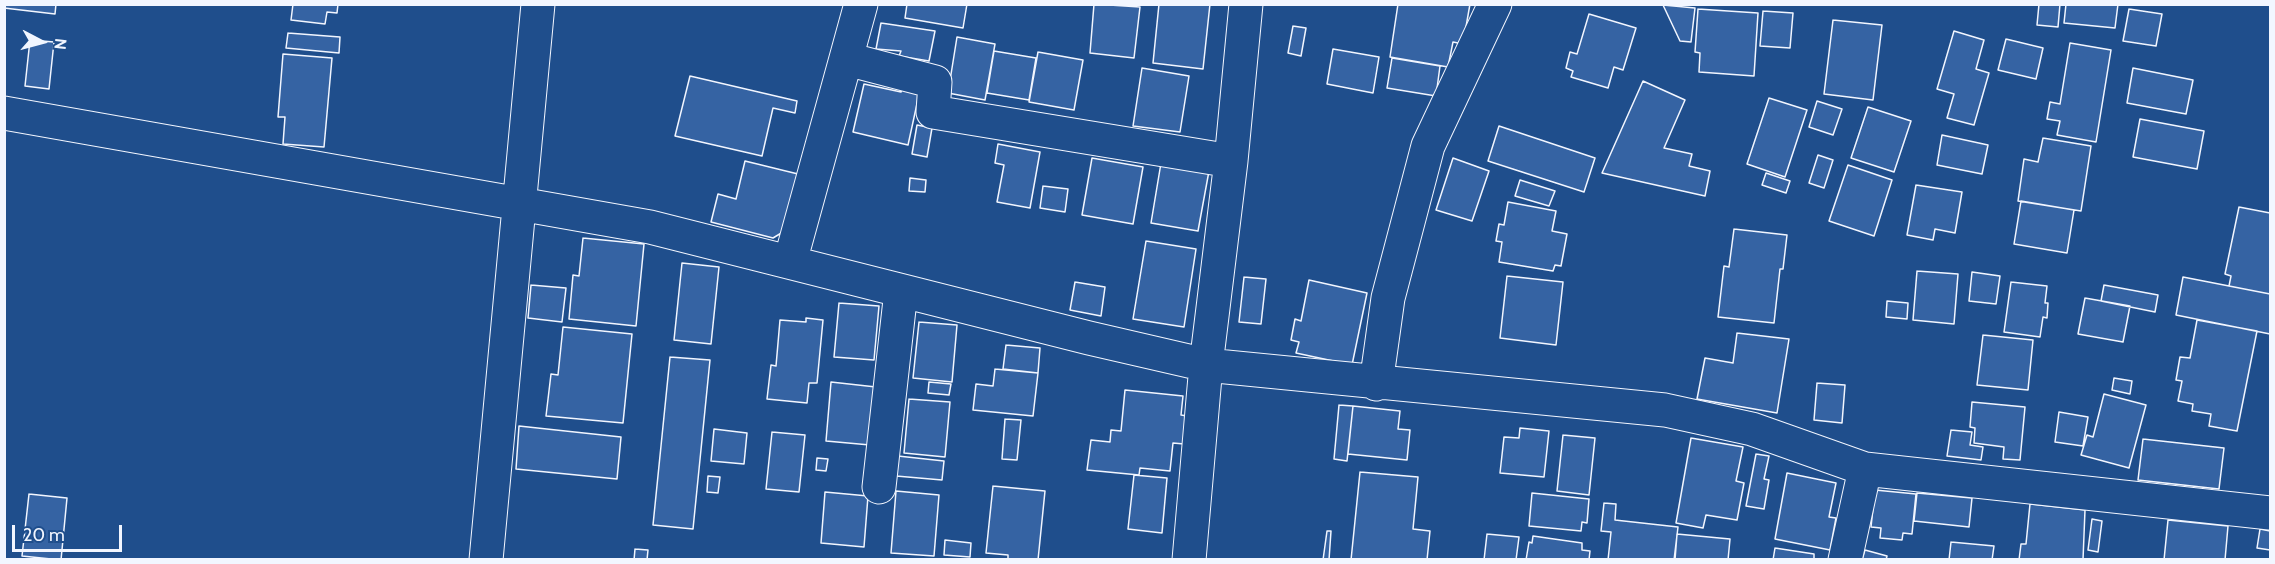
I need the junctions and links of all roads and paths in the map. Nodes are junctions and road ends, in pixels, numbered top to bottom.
1 (538, 4) edge
2 (861, 4) edge
3 (1246, 4) edge
4 (1495, 4) edge
5 (847, 59) junction
6 (4, 113) edge
7 (1231, 161) junction
8 (521, 204) junction
9 (790, 262) junction
10 (901, 291) junction
11 (1206, 365) junction
12 (1376, 384) junction
13 (1864, 469) junction
14 (879, 487) dead end
15 (2271, 513) edge
16 (486, 560) edge
17 (1189, 560) edge
18 (1845, 560) edge

1 - 8 street
2 - 5 street
3 - 7 street
4 - 12 street
5 - 7 street
5 - 9 street
6 - 8 street
7 - 11 street
8 - 9 street
8 - 16 street
9 - 10 street
10 - 11 street
10 - 14 street
11 - 12 street
11 - 17 street
12 - 13 street
13 - 15 street
13 - 18 street

